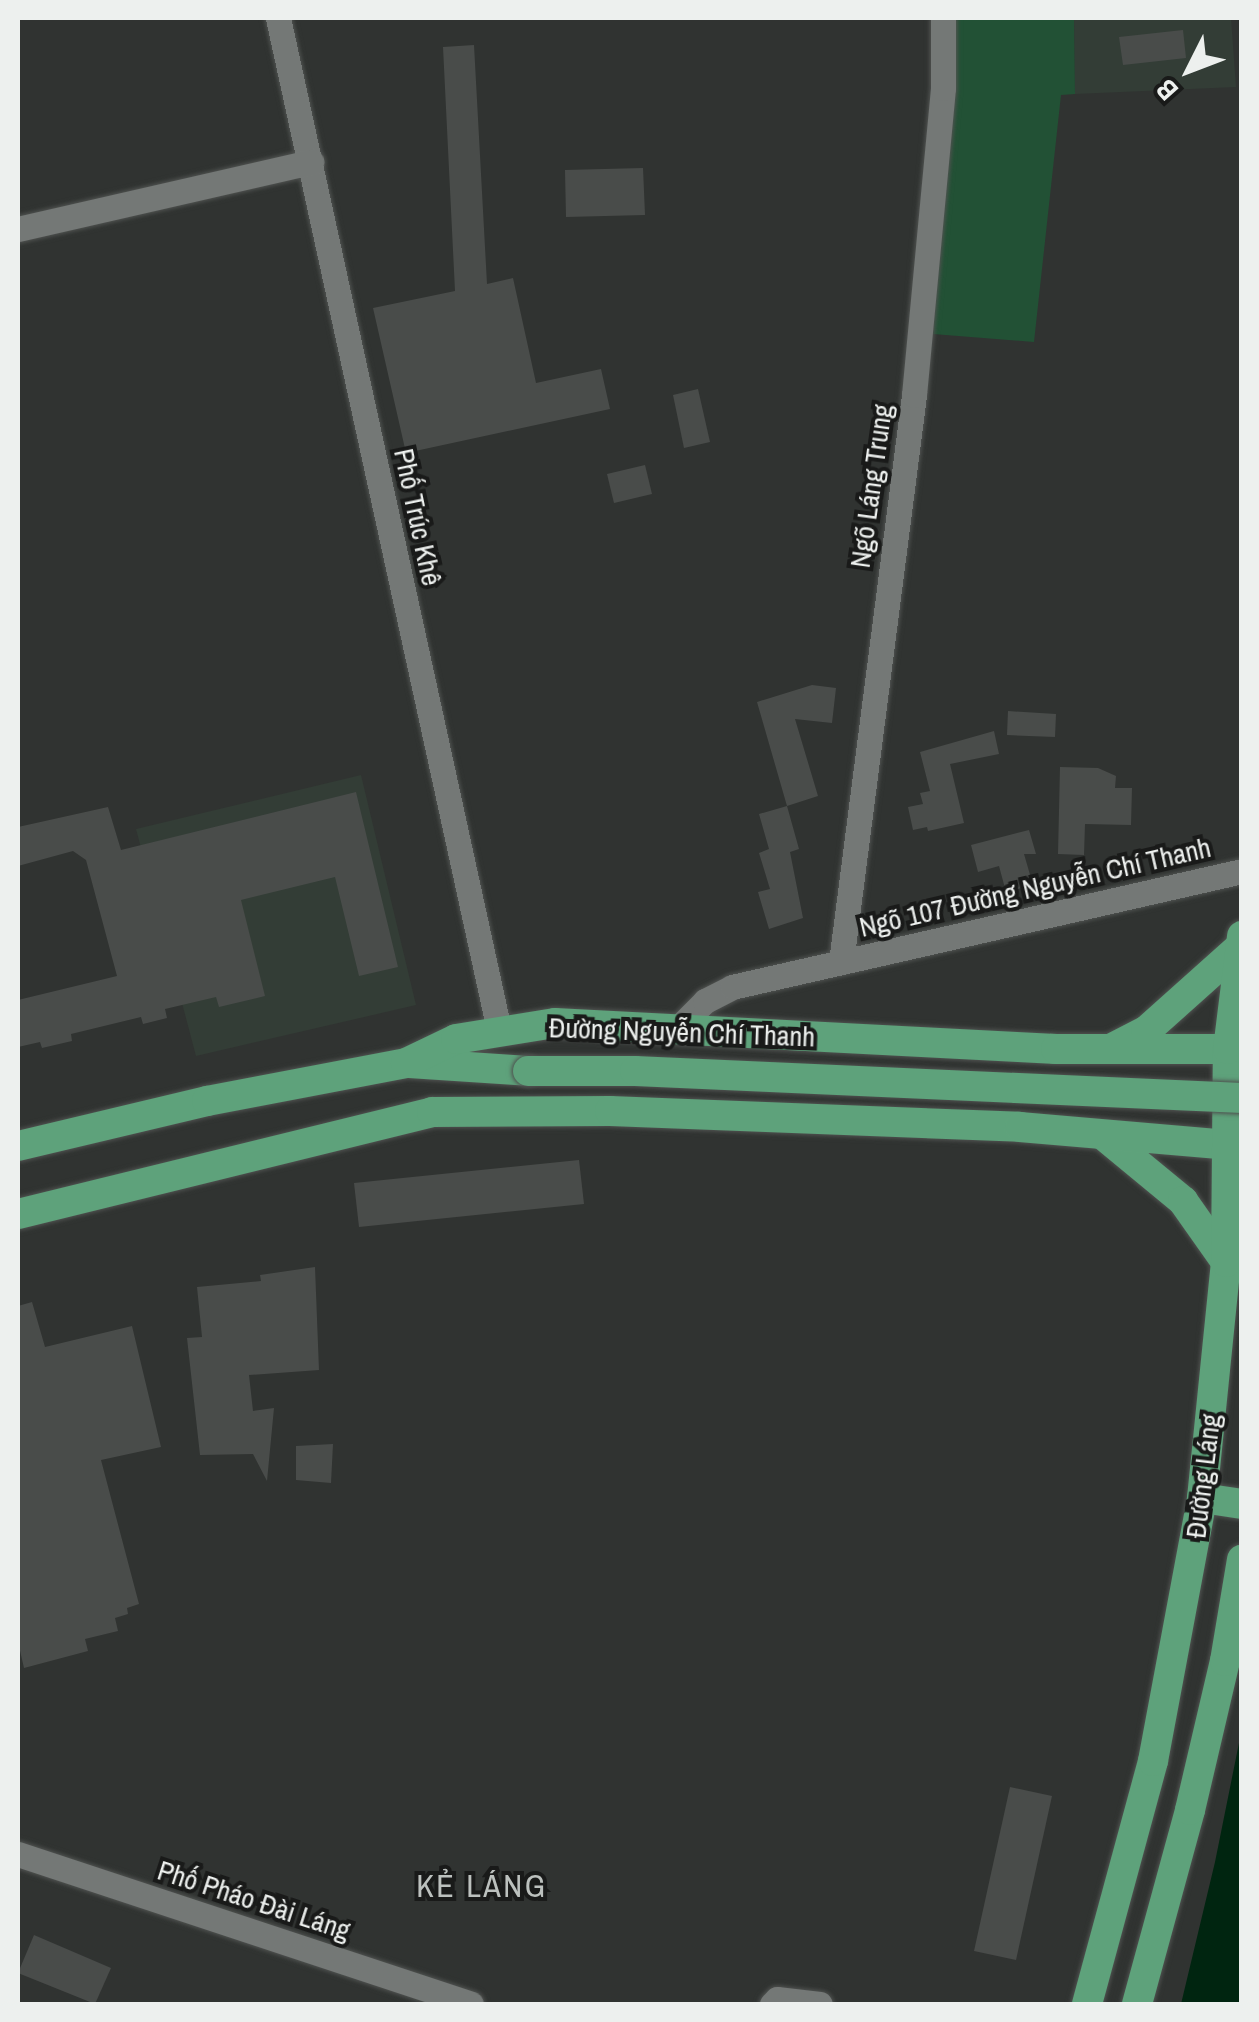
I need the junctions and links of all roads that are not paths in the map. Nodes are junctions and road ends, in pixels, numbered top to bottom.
1 (278, 18) edge
2 (943, 18) edge
3 (311, 162) junction
4 (18, 229) edge
5 (1242, 871) edge
6 (1241, 942) edge
7 (841, 962) junction
8 (676, 1029) junction
9 (499, 1030) junction
10 (1056, 1049) junction
11 (1235, 1049) edge
12 (1108, 1050) junction
13 (406, 1062) junction
14 (528, 1071) junction
15 (1242, 1098) edge
16 (432, 1112) junction
17 (1057, 1132) junction
18 (1103, 1135) junction
19 (1234, 1145) edge
20 (18, 1146) edge
21 (18, 1214) edge
22 (1226, 1262) junction
23 (1202, 1498) junction
24 (1242, 1504) edge
25 (1242, 1559) edge
26 (18, 1854) edge
27 (471, 2004) edge
28 (772, 2004) edge
29 (820, 2004) edge
30 (1087, 2004) edge
31 (1137, 2004) edge

1 - 3 street, Phố Trúc Khê
2 - 7 street, Ngõ Láng Trung
3 - 4 street
3 - 9 street, Phố Trúc Khê
5 - 7 street, Ngõ 107 Đường Nguyễn Chí Thanh
6 - 11 main road, Đường Láng
6 - 12 main road
7 - 8 street, Ngõ 107 Đường Nguyễn Chí Thanh
8 - 9 main road, Đường Nguyễn Chí Thanh
8 - 10 main road, Đường Nguyễn Chí Thanh
9 - 13 main road, Đường Nguyễn Chí Thanh
10 - 12 main road, Đường Nguyễn Chí Thanh
10 - 17 main road
11 - 12 main road, Đường Nguyễn Chí Thanh
11 - 19 main road, Đường Láng
13 - 14 main road
13 - 20 main road, Đường Nguyễn Chí Thanh
14 - 15 main road, bridge
14 - 16 main road
16 - 17 main road
16 - 21 main road
17 - 18 main road
18 - 19 main road
18 - 22 main road
19 - 22 main road, Đường Láng
22 - 23 main road, Đường Láng
23 - 24 main road
23 - 30 main road, Đường Láng
25 - 31 main road, Đường Láng
26 - 27 street, Phố Pháo Đài Láng
28 - 29 street

